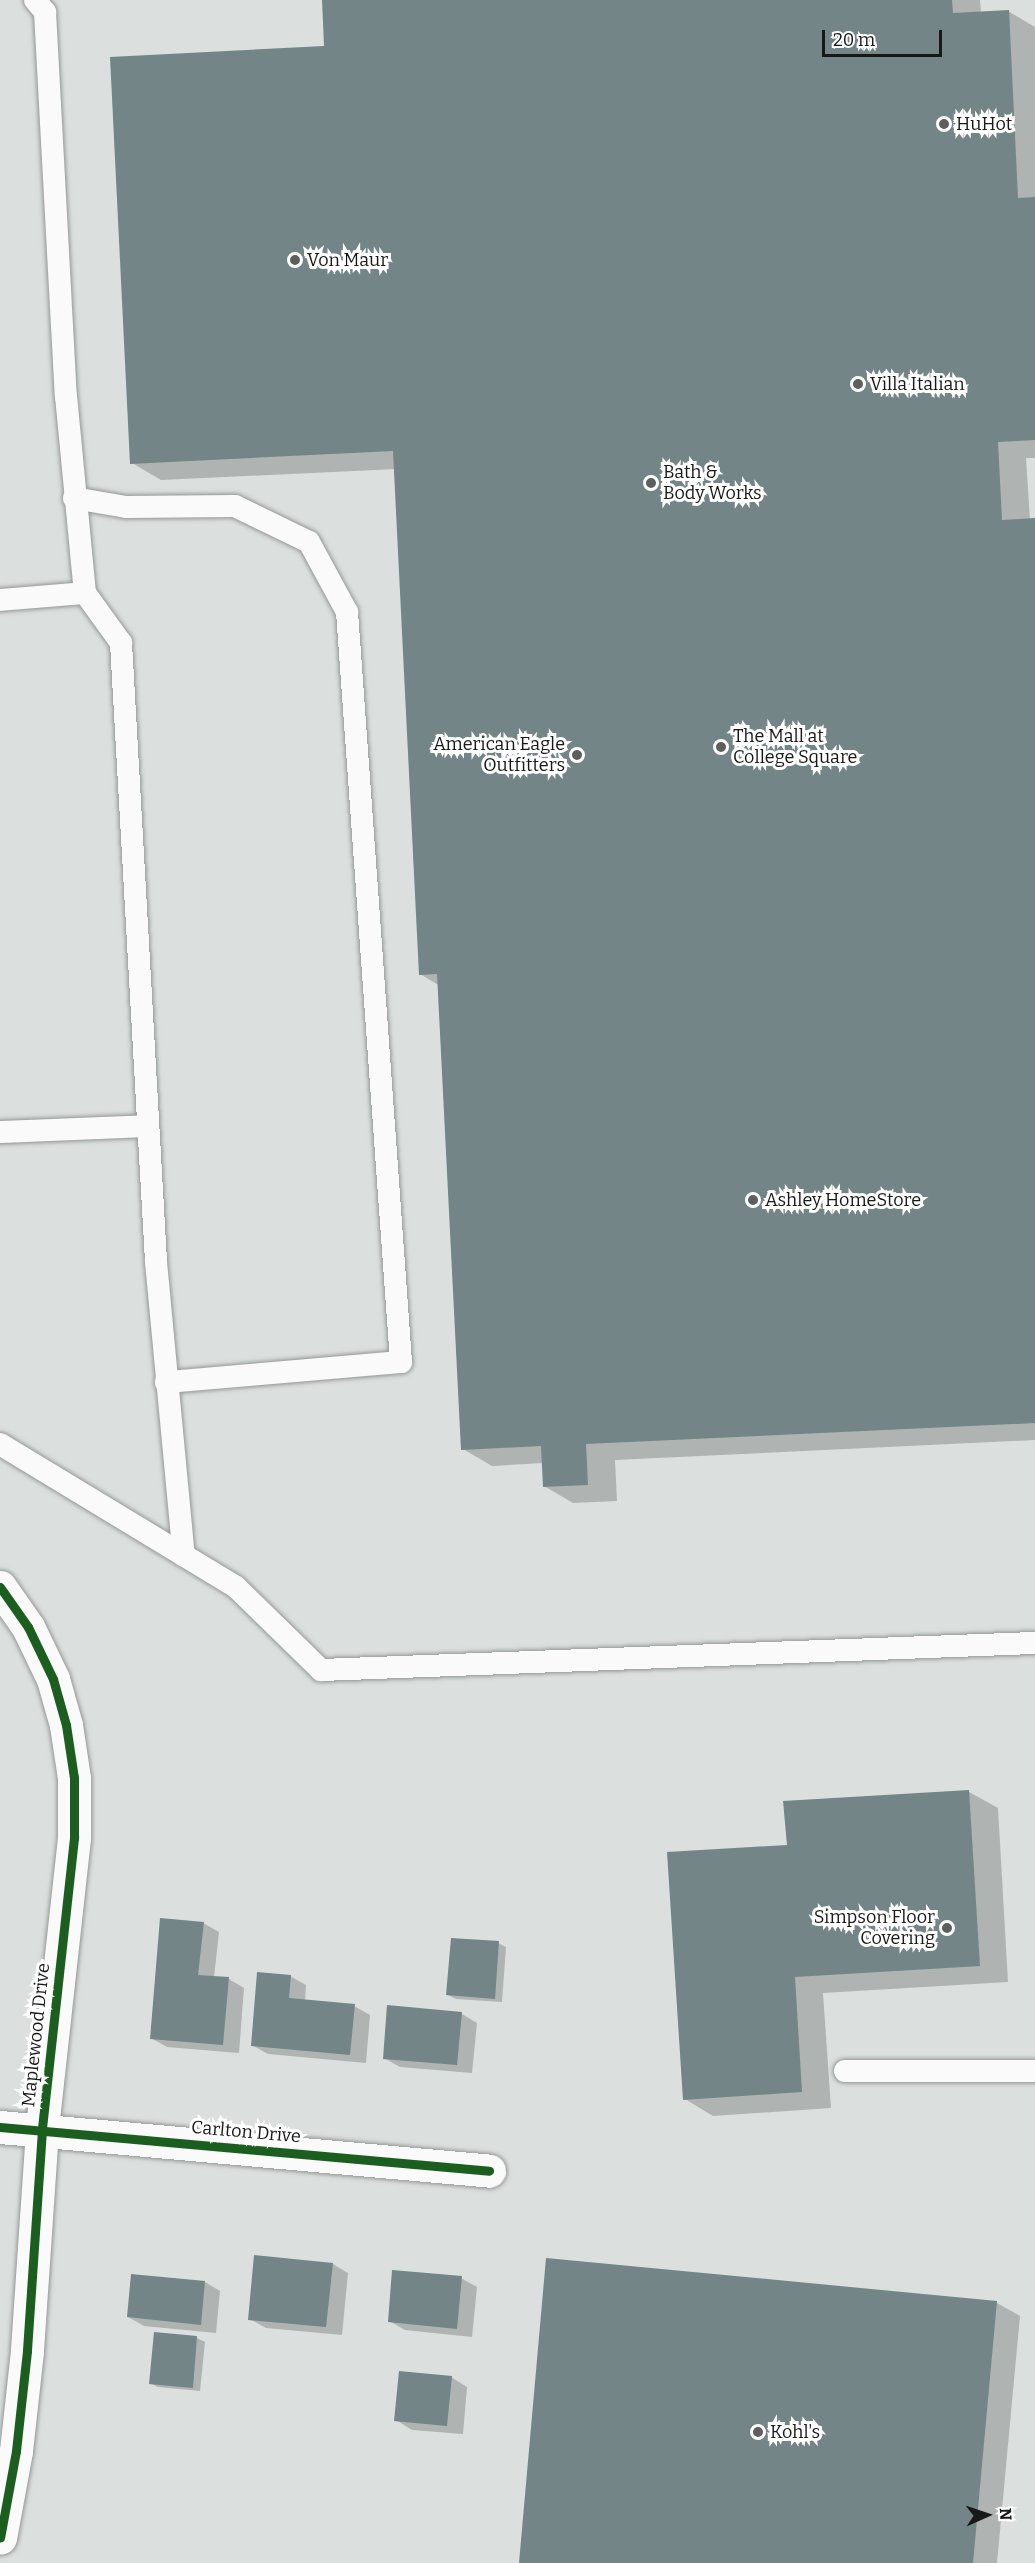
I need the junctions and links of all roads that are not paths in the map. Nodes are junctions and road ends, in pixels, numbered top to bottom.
1 (45, 4) edge
2 (74, 498) junction
3 (85, 593) junction
4 (0, 600) edge
5 (148, 1126) junction
6 (0, 1132) edge
7 (166, 1382) junction
8 (0, 1444) edge
9 (184, 1556) junction
10 (0, 1587) edge
11 (1035, 1643) edge
12 (845, 2071) dead end
13 (1035, 2071) edge
14 (0, 2127) edge
15 (42, 2130) junction
16 (489, 2171) dead end
17 (0, 2538) edge

1 - 2 lane
2 - 3 lane
2 - 7 lane
3 - 4 lane
3 - 5 lane
5 - 6 lane
5 - 7 lane
7 - 9 lane
8 - 9 lane
9 - 11 lane
10 - 15 street, Maplewood Drive
12 - 13 lane
14 - 15 street, Carlton Drive
15 - 16 street, Carlton Drive
15 - 17 street, Maplewood Drive

